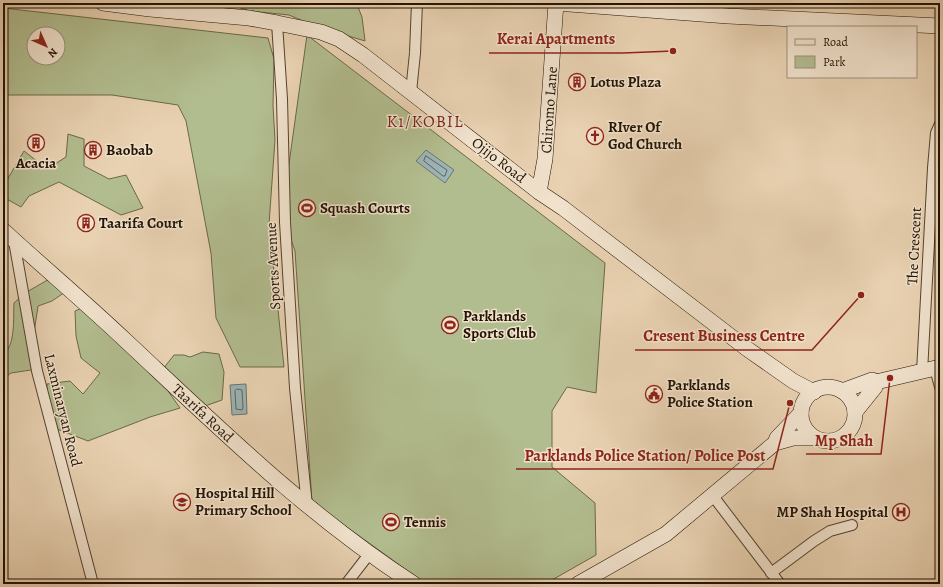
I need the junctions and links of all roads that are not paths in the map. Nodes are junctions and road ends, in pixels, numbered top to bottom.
1 (103, 3) edge
2 (417, 3) edge
3 (556, 3) edge
4 (150, 6) edge
5 (277, 23) junction
6 (940, 26) edge
7 (411, 92) junction
8 (940, 124) edge
9 (539, 192) junction
10 (3, 230) edge
11 (14, 241) junction
12 (932, 369) edge
13 (794, 381) junction
14 (876, 382) junction
15 (940, 387) edge
16 (842, 391) junction
17 (814, 392) junction
18 (802, 410) junction
19 (855, 412) junction
20 (815, 438) junction
21 (775, 443) junction
22 (713, 496) junction
23 (307, 506) junction
24 (852, 524) dead end
25 (370, 553) junction
26 (771, 573) junction
27 (93, 584) edge
28 (346, 584) edge
29 (414, 584) edge
30 (578, 584) edge
31 (780, 584) edge

1 - 4 main road, Ojijo Road
2 - 7 street
3 - 6 main road
3 - 9 main road, Chiromo Lane
4 - 5 main road, Ojijo Road
5 - 7 main road, Ojijo Road
5 - 23 street, Sports Avenue
7 - 9 main road, Ojijo Road
8 - 12 street, The Crescent
9 - 13 main road, Ojijo Road
10 - 11 main road, Taarifa Road
11 - 23 main road, Taarifa Road
11 - 27 street, Laxminaryan Road
12 - 14 main road
12 - 15 street, The Crescent
13 - 17 main road, Ojijo Road
13 - 18 main road
14 - 16 main road
14 - 19 main road
16 - 17 main road
16 - 19 main road
17 - 18 main road
18 - 20 main road
18 - 21 main road
19 - 20 main road
20 - 21 main road
21 - 22 main road
22 - 26 street
22 - 30 main road
23 - 25 main road, Taarifa Road
24 - 26 street
25 - 28 street
25 - 29 main road, Taarifa Road
26 - 31 street

